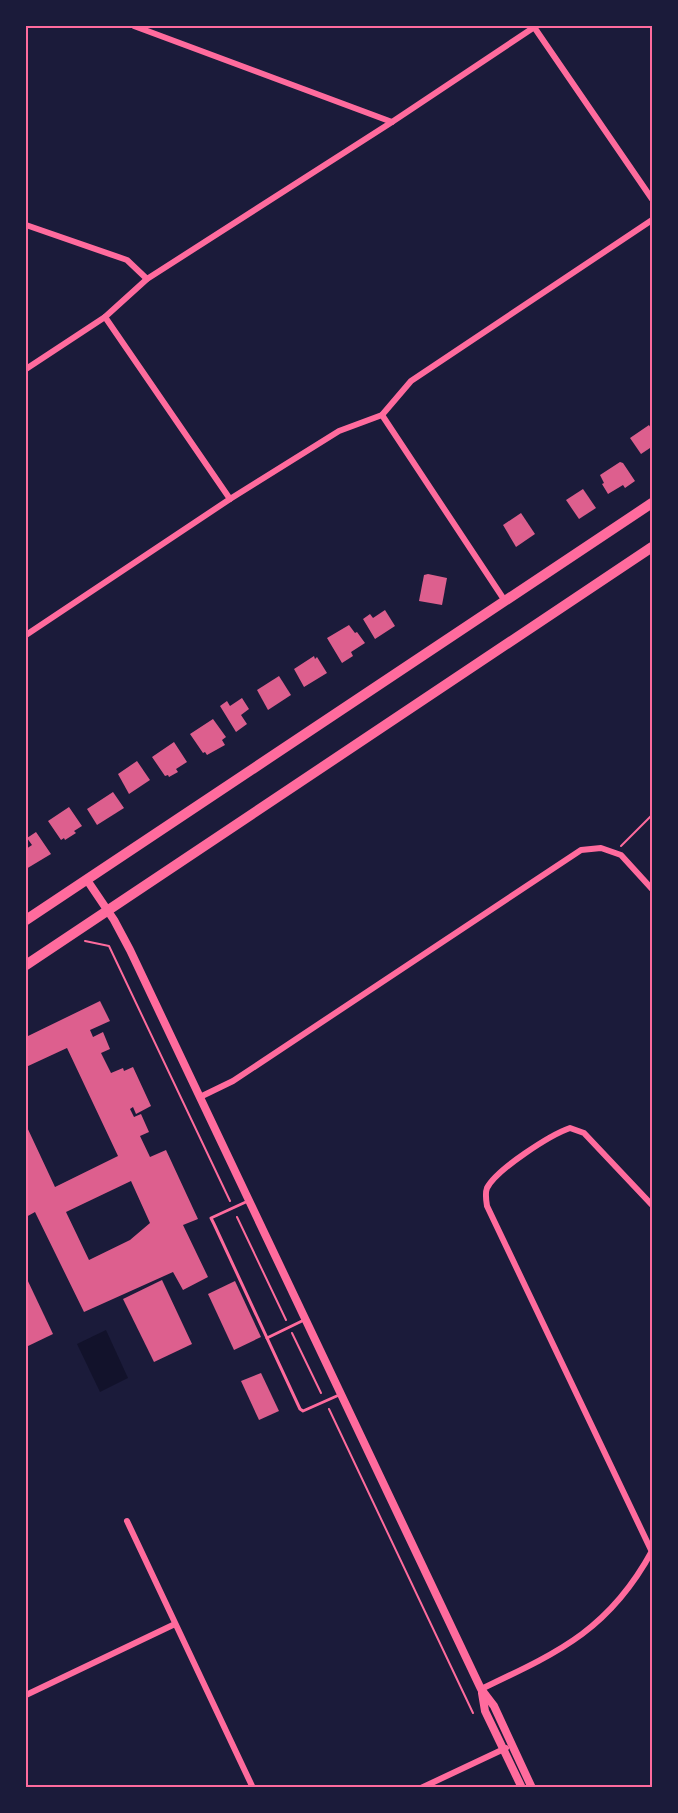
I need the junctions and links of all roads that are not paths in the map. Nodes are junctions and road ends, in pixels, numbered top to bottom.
1 (134, 26) edge
2 (535, 26) edge
3 (392, 122) junction
4 (652, 199) edge
5 (652, 220) edge
6 (26, 225) edge
7 (147, 279) junction
8 (105, 317) junction
9 (26, 369) edge
10 (382, 415) junction
11 (230, 499) junction
12 (652, 503) edge
13 (652, 547) edge
14 (505, 602) junction
15 (26, 635) edge
16 (87, 880) junction
17 (652, 889) edge
18 (108, 911) junction
19 (26, 920) edge
20 (26, 965) edge
21 (200, 1097) junction
22 (249, 1200) junction
23 (652, 1205) edge
24 (305, 1320) junction
25 (267, 1338) junction
26 (341, 1394) junction
27 (127, 1521) dead end
28 (652, 1551) edge
29 (175, 1624) junction
30 (481, 1689) junction
31 (26, 1695) edge
32 (508, 1747) junction
33 (253, 1788) edge
34 (421, 1788) edge
35 (522, 1788) edge
36 (532, 1788) edge

1 - 3 street
2 - 3 street
2 - 4 street
3 - 7 street
5 - 10 street
6 - 7 street
7 - 8 street
8 - 9 street
8 - 11 street
10 - 11 street
10 - 14 street
11 - 15 street
12 - 14 highway
13 - 18 highway
14 - 16 highway
16 - 18 street
16 - 19 highway
17 - 21 street
18 - 20 highway
18 - 21 street
21 - 22 street
22 - 24 street
22 - 25 lane
23 - 28 street
24 - 25 lane
24 - 26 street
25 - 26 lane
26 - 30 street
27 - 29 street
28 - 30 street
29 - 31 street
29 - 33 street
30 - 32 street
32 - 34 street
32 - 35 street
32 - 36 street

